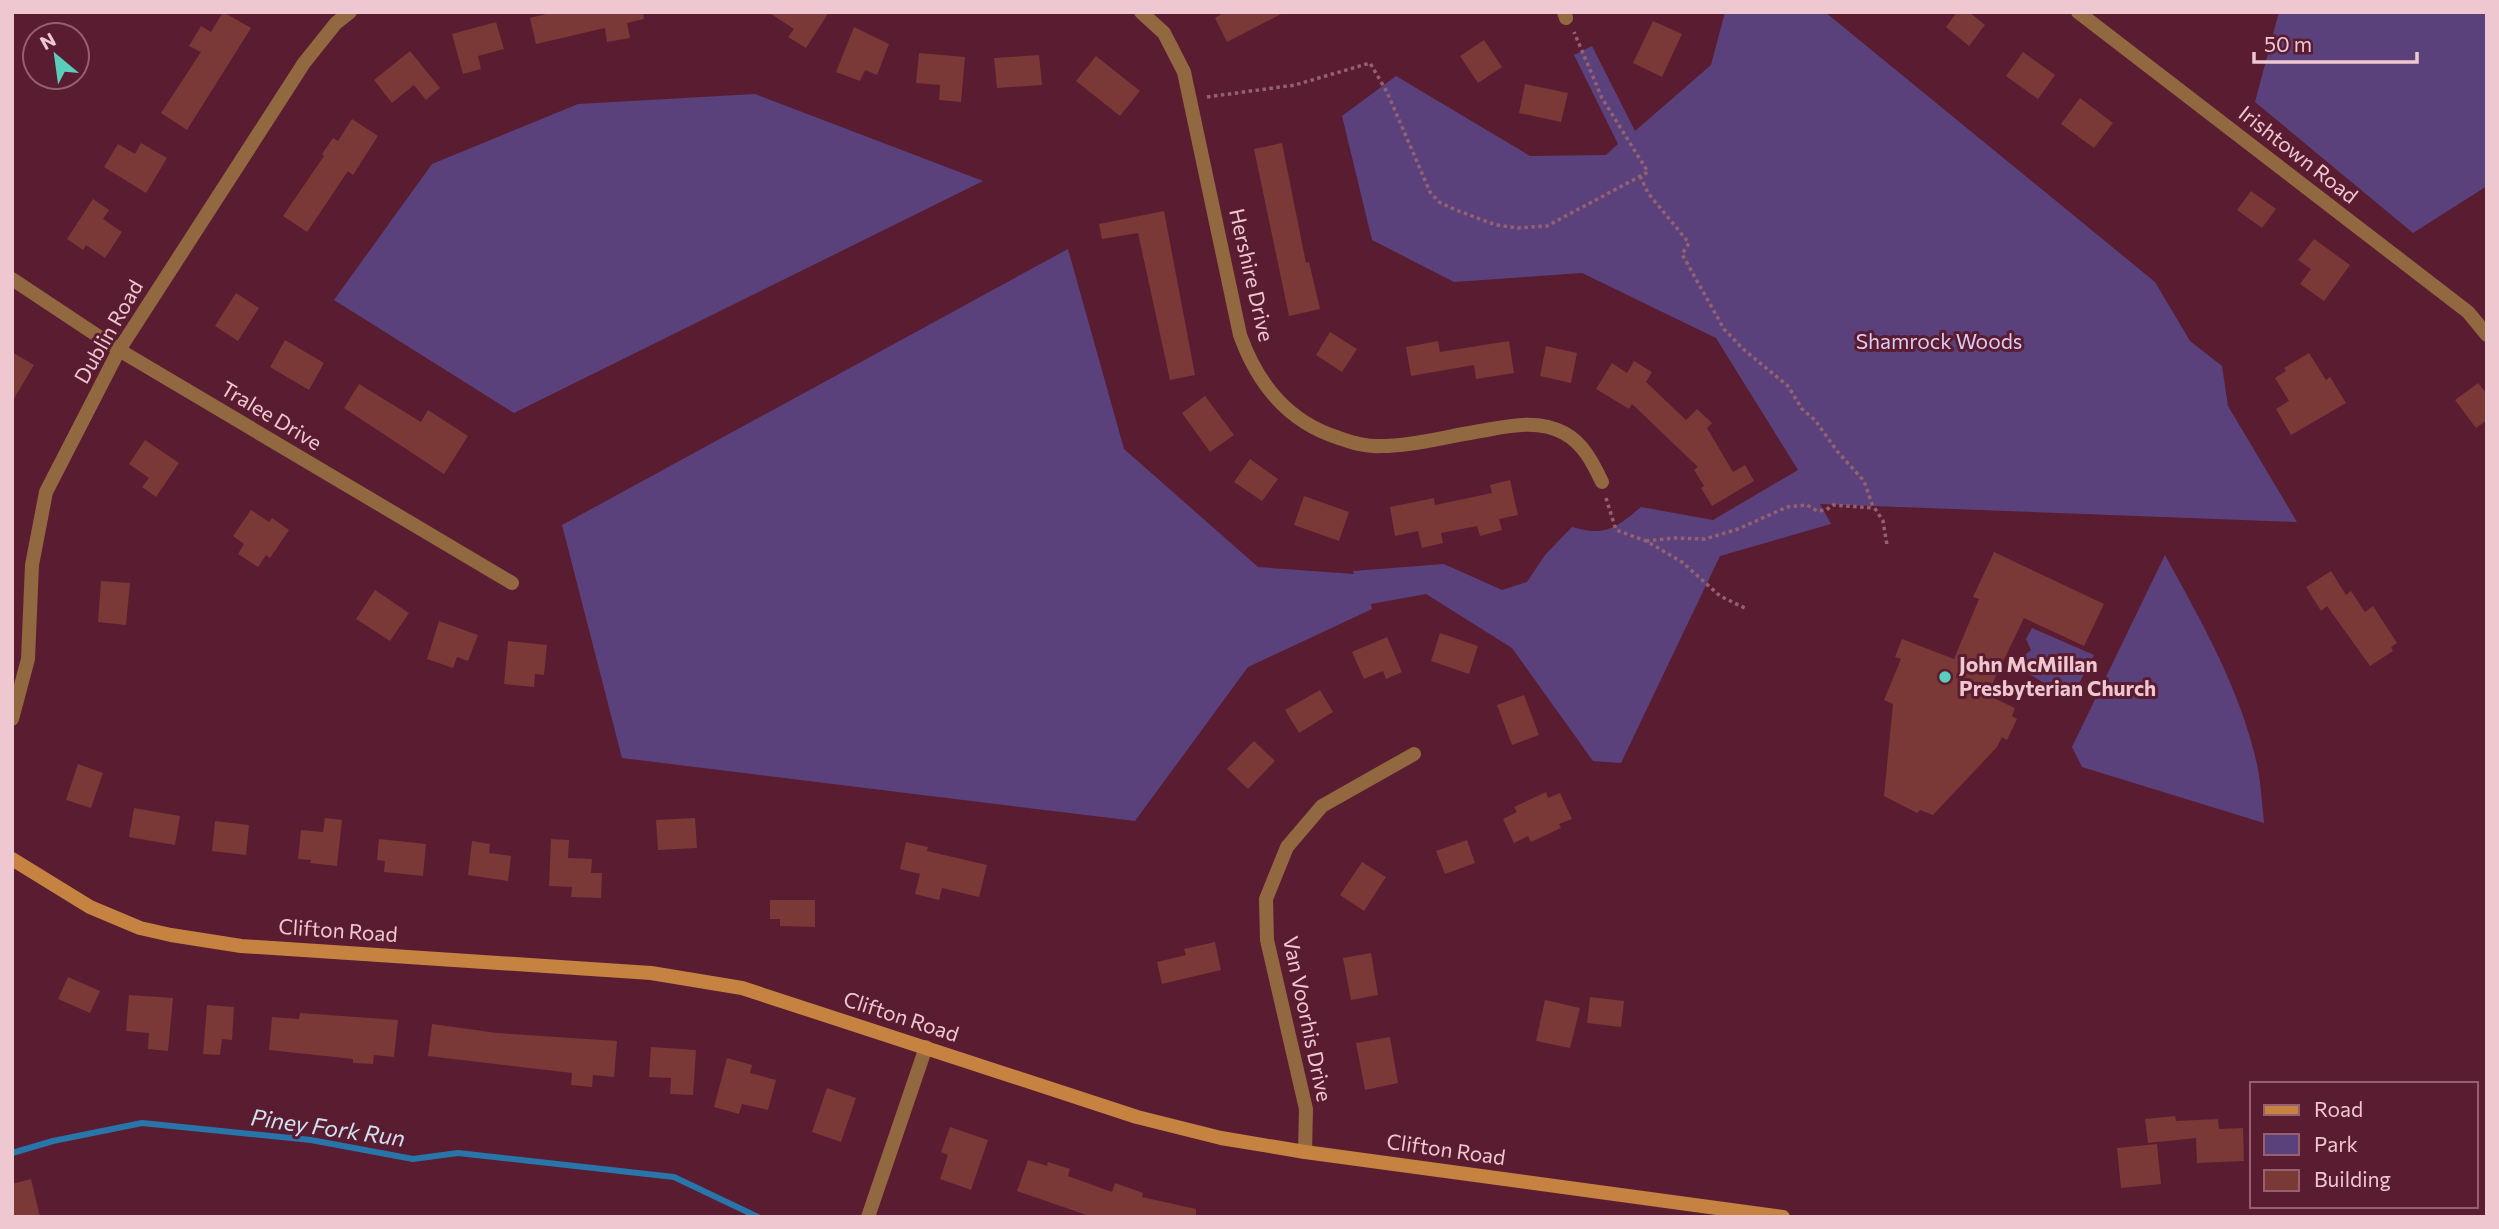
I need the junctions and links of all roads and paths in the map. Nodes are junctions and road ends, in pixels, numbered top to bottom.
1 (350, 12) edge
2 (1141, 12) edge
3 (2078, 12) edge
4 (1582, 46) dead end
5 (1191, 99) junction
6 (1640, 176) junction
7 (12, 279) edge
8 (2487, 335) edge
9 (118, 350) junction
10 (1602, 482) dead end
11 (1875, 508) junction
12 (1611, 519) dead end
13 (1646, 541) junction
14 (1887, 545) dead end
15 (512, 583) dead end
16 (1747, 609) dead end
17 (12, 719) edge
18 (1414, 754) dead end
19 (12, 859) edge
20 (926, 1047) junction
21 (1306, 1152) junction
22 (868, 1217) edge
23 (1783, 1217) edge

1 - 9 street, Dublin Road
2 - 5 street, Hershire Drive
3 - 8 street, Irishtown Road
4 - 6 path
5 - 6 path
5 - 10 street, Hershire Drive
6 - 11 path
7 - 9 street, Tralee Drive
9 - 15 street, Tralee Drive
9 - 17 street, Dublin Road
11 - 13 path
11 - 14 path
12 - 13 path
13 - 16 path
18 - 21 street, Van Voorhis Drive
19 - 20 main road, Clifton Road
20 - 21 main road, Clifton Road
20 - 22 street
21 - 23 main road, Clifton Road

